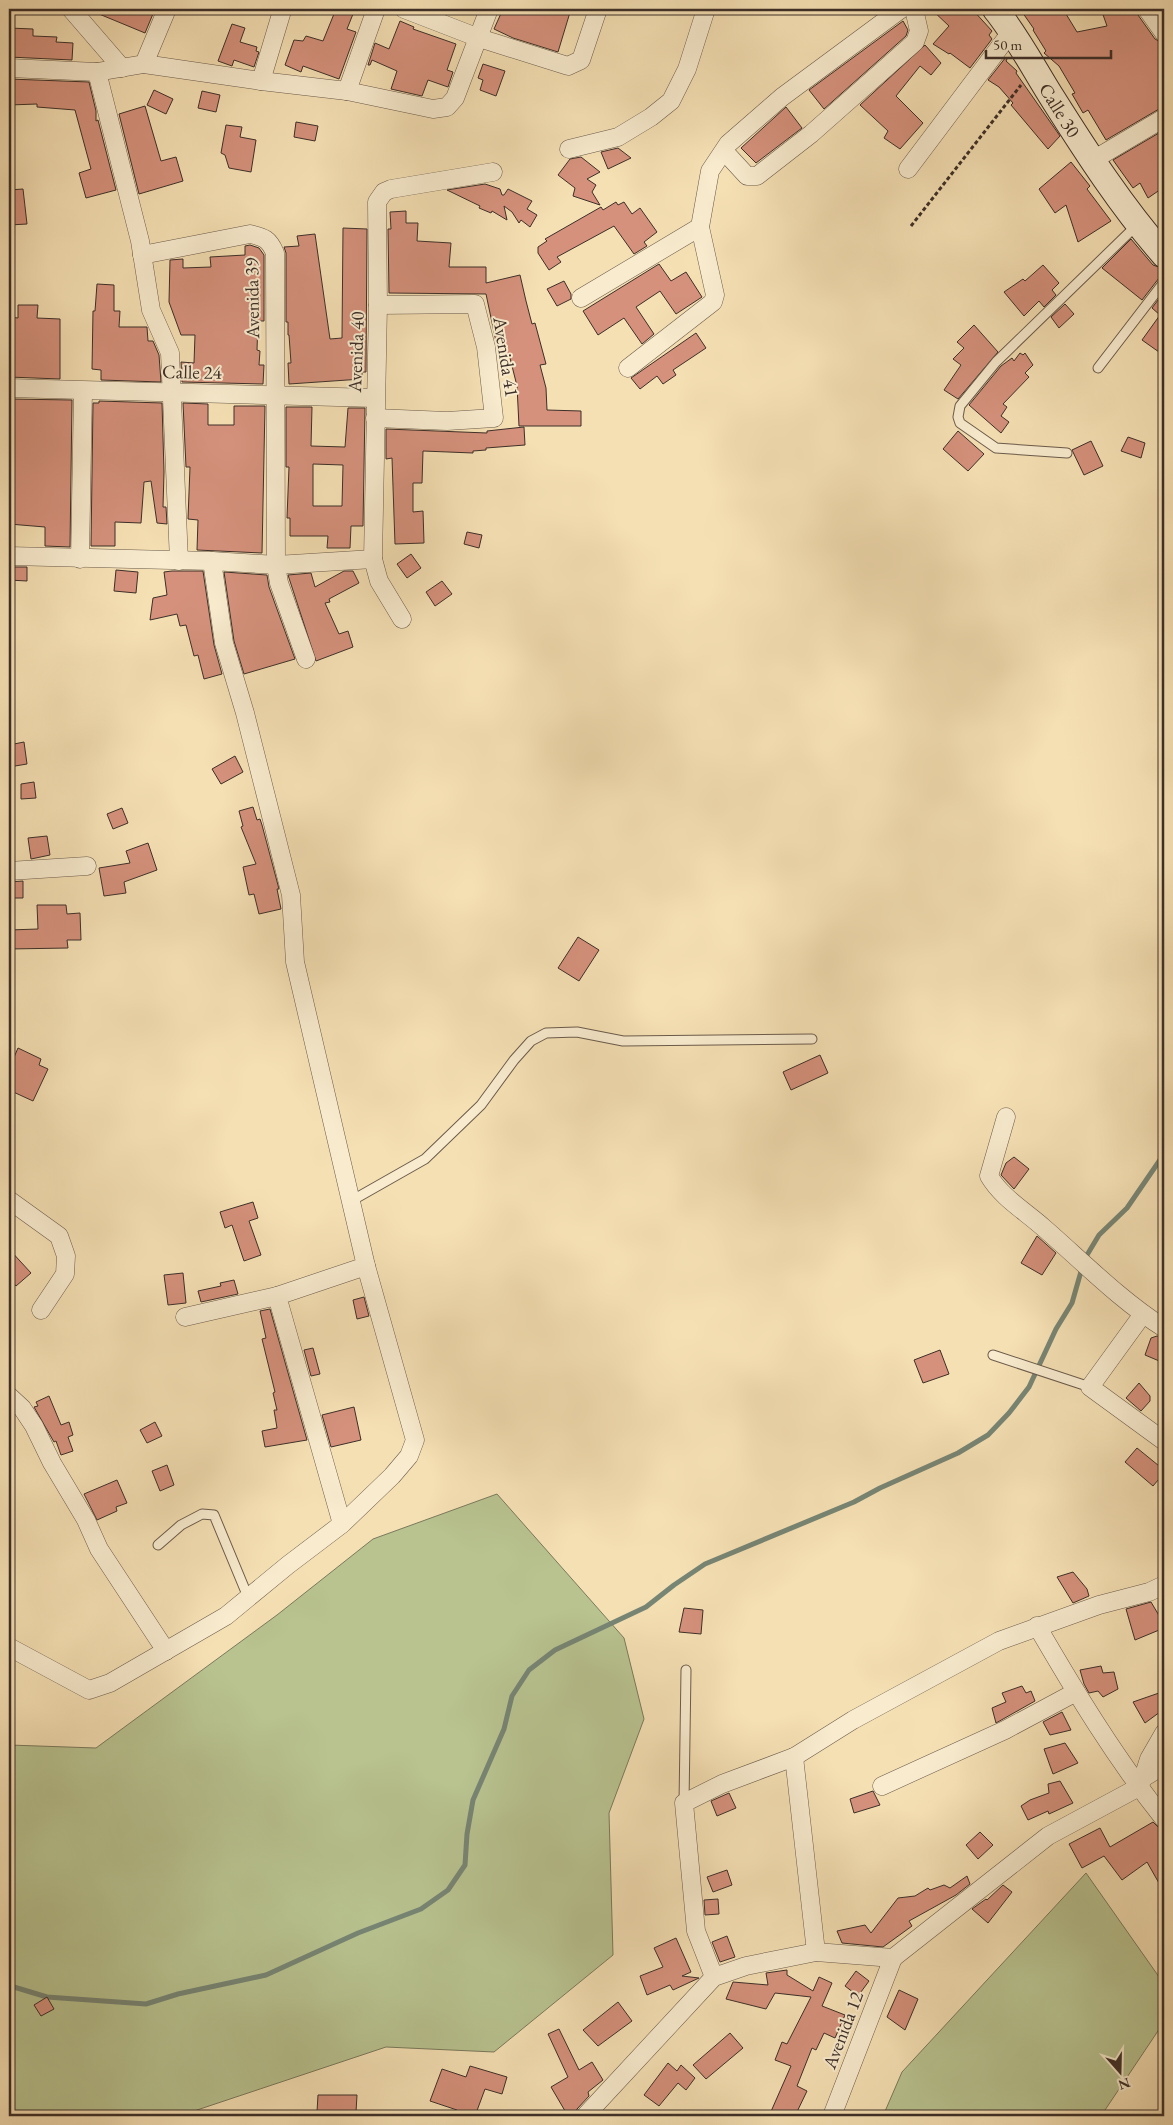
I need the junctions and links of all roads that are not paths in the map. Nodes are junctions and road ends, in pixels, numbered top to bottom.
1 (70, 9) edge
2 (167, 9) edge
3 (376, 9) edge
4 (404, 9) edge
5 (489, 9) edge
6 (598, 9) edge
7 (706, 9) edge
8 (901, 9) edge
9 (914, 9) edge
10 (994, 9) edge
11 (1147, 9) edge
12 (282, 11) dead end
13 (1011, 32) junction
14 (1164, 34) edge
15 (479, 38) junction
16 (144, 64) junction
17 (9, 68) edge
18 (122, 68) junction
19 (97, 72) junction
20 (268, 81) junction
21 (347, 91) junction
22 (1164, 118) edge
23 (569, 149) dead end
24 (724, 151) junction
25 (1093, 160) junction
26 (908, 169) dead end
27 (493, 172) dead end
28 (1138, 225) junction
29 (700, 227) junction
30 (142, 255) junction
31 (1164, 255) edge
32 (1164, 282) edge
33 (581, 298) dead end
34 (378, 305) junction
35 (628, 368) dead end
36 (1098, 368) dead end
37 (9, 388) edge
38 (83, 390) junction
39 (171, 392) junction
40 (275, 395) junction
41 (375, 398) junction
42 (375, 418) junction
43 (1067, 453) dead end
44 (9, 556) edge
45 (80, 559) junction
46 (373, 559) junction
47 (178, 561) junction
48 (212, 561) junction
49 (276, 564) junction
50 (402, 619) dead end
51 (306, 659) dead end
52 (87, 866) dead end
53 (9, 871) edge
54 (812, 1039) dead end
55 (1006, 1117) dead end
56 (9, 1200) edge
57 (352, 1201) junction
58 (366, 1266) junction
59 (277, 1296) junction
60 (41, 1310) dead end
61 (1143, 1314) junction
62 (185, 1317) dead end
63 (1164, 1328) edge
64 (993, 1355) dead end
65 (1090, 1387) junction
66 (9, 1396) edge
67 (1164, 1441) edge
68 (342, 1524) junction
69 (158, 1545) dead end
70 (1164, 1584) edge
71 (248, 1597) junction
72 (1038, 1626) junction
73 (9, 1647) edge
74 (166, 1651) junction
75 (686, 1670) dead end
76 (1076, 1692) junction
77 (1164, 1733) edge
78 (794, 1757) junction
79 (1164, 1764) edge
80 (1141, 1782) junction
81 (882, 1786) dead end
82 (684, 1803) junction
83 (1164, 1819) edge
84 (816, 1952) junction
85 (893, 1958) junction
86 (714, 1977) junction
87 (585, 2116) edge
88 (832, 2116) edge

1 - 18 street
2 - 16 street
3 - 21 street
4 - 15 street
5 - 15 street
6 - 15 street
7 - 23 street
8 - 24 street
9 - 24 street
10 - 13 main road, Calle 30
11 - 14 street
12 - 20 street
13 - 25 main road, Calle 30
13 - 26 street
15 - 21 street
16 - 18 street
16 - 20 street
17 - 19 street
18 - 19 street
19 - 30 street
20 - 21 street
22 - 25 street
24 - 29 street
25 - 28 main road, Calle 30
27 - 34 street, Avenida 40
28 - 31 main road, Calle 30
28 - 43 lane
29 - 33 street
29 - 35 street
30 - 39 street
30 - 40 street, Avenida 39
32 - 36 lane
34 - 41 street, Avenida 40
34 - 42 street, Avenida 41
37 - 38 street, Calle 24
38 - 39 street, Calle 24
38 - 45 street
39 - 40 street, Calle 24
39 - 47 street
40 - 41 street, Calle 24
40 - 49 street, Avenida 39
41 - 42 street, Avenida 40
42 - 46 street, Avenida 40
44 - 45 street
45 - 47 street
46 - 49 street
46 - 50 street, Avenida 40
47 - 48 street
48 - 49 street
48 - 57 street
49 - 51 street, Avenida 39
52 - 53 street
54 - 57 lane
55 - 61 street
56 - 60 street
57 - 58 street
58 - 59 street
58 - 68 street
59 - 62 street
59 - 68 street
61 - 63 street
61 - 65 street
64 - 65 lane
65 - 67 street
66 - 74 street
68 - 71 street
69 - 71 lane
70 - 72 street
71 - 74 street
72 - 76 street
72 - 78 street
73 - 74 street
75 - 82 lane
76 - 80 street
76 - 81 street
77 - 80 street
78 - 82 street
78 - 84 street
79 - 80 street
80 - 83 street
80 - 85 street
82 - 86 street
84 - 85 street
84 - 86 street
85 - 88 street, Avenida 12
86 - 87 street

